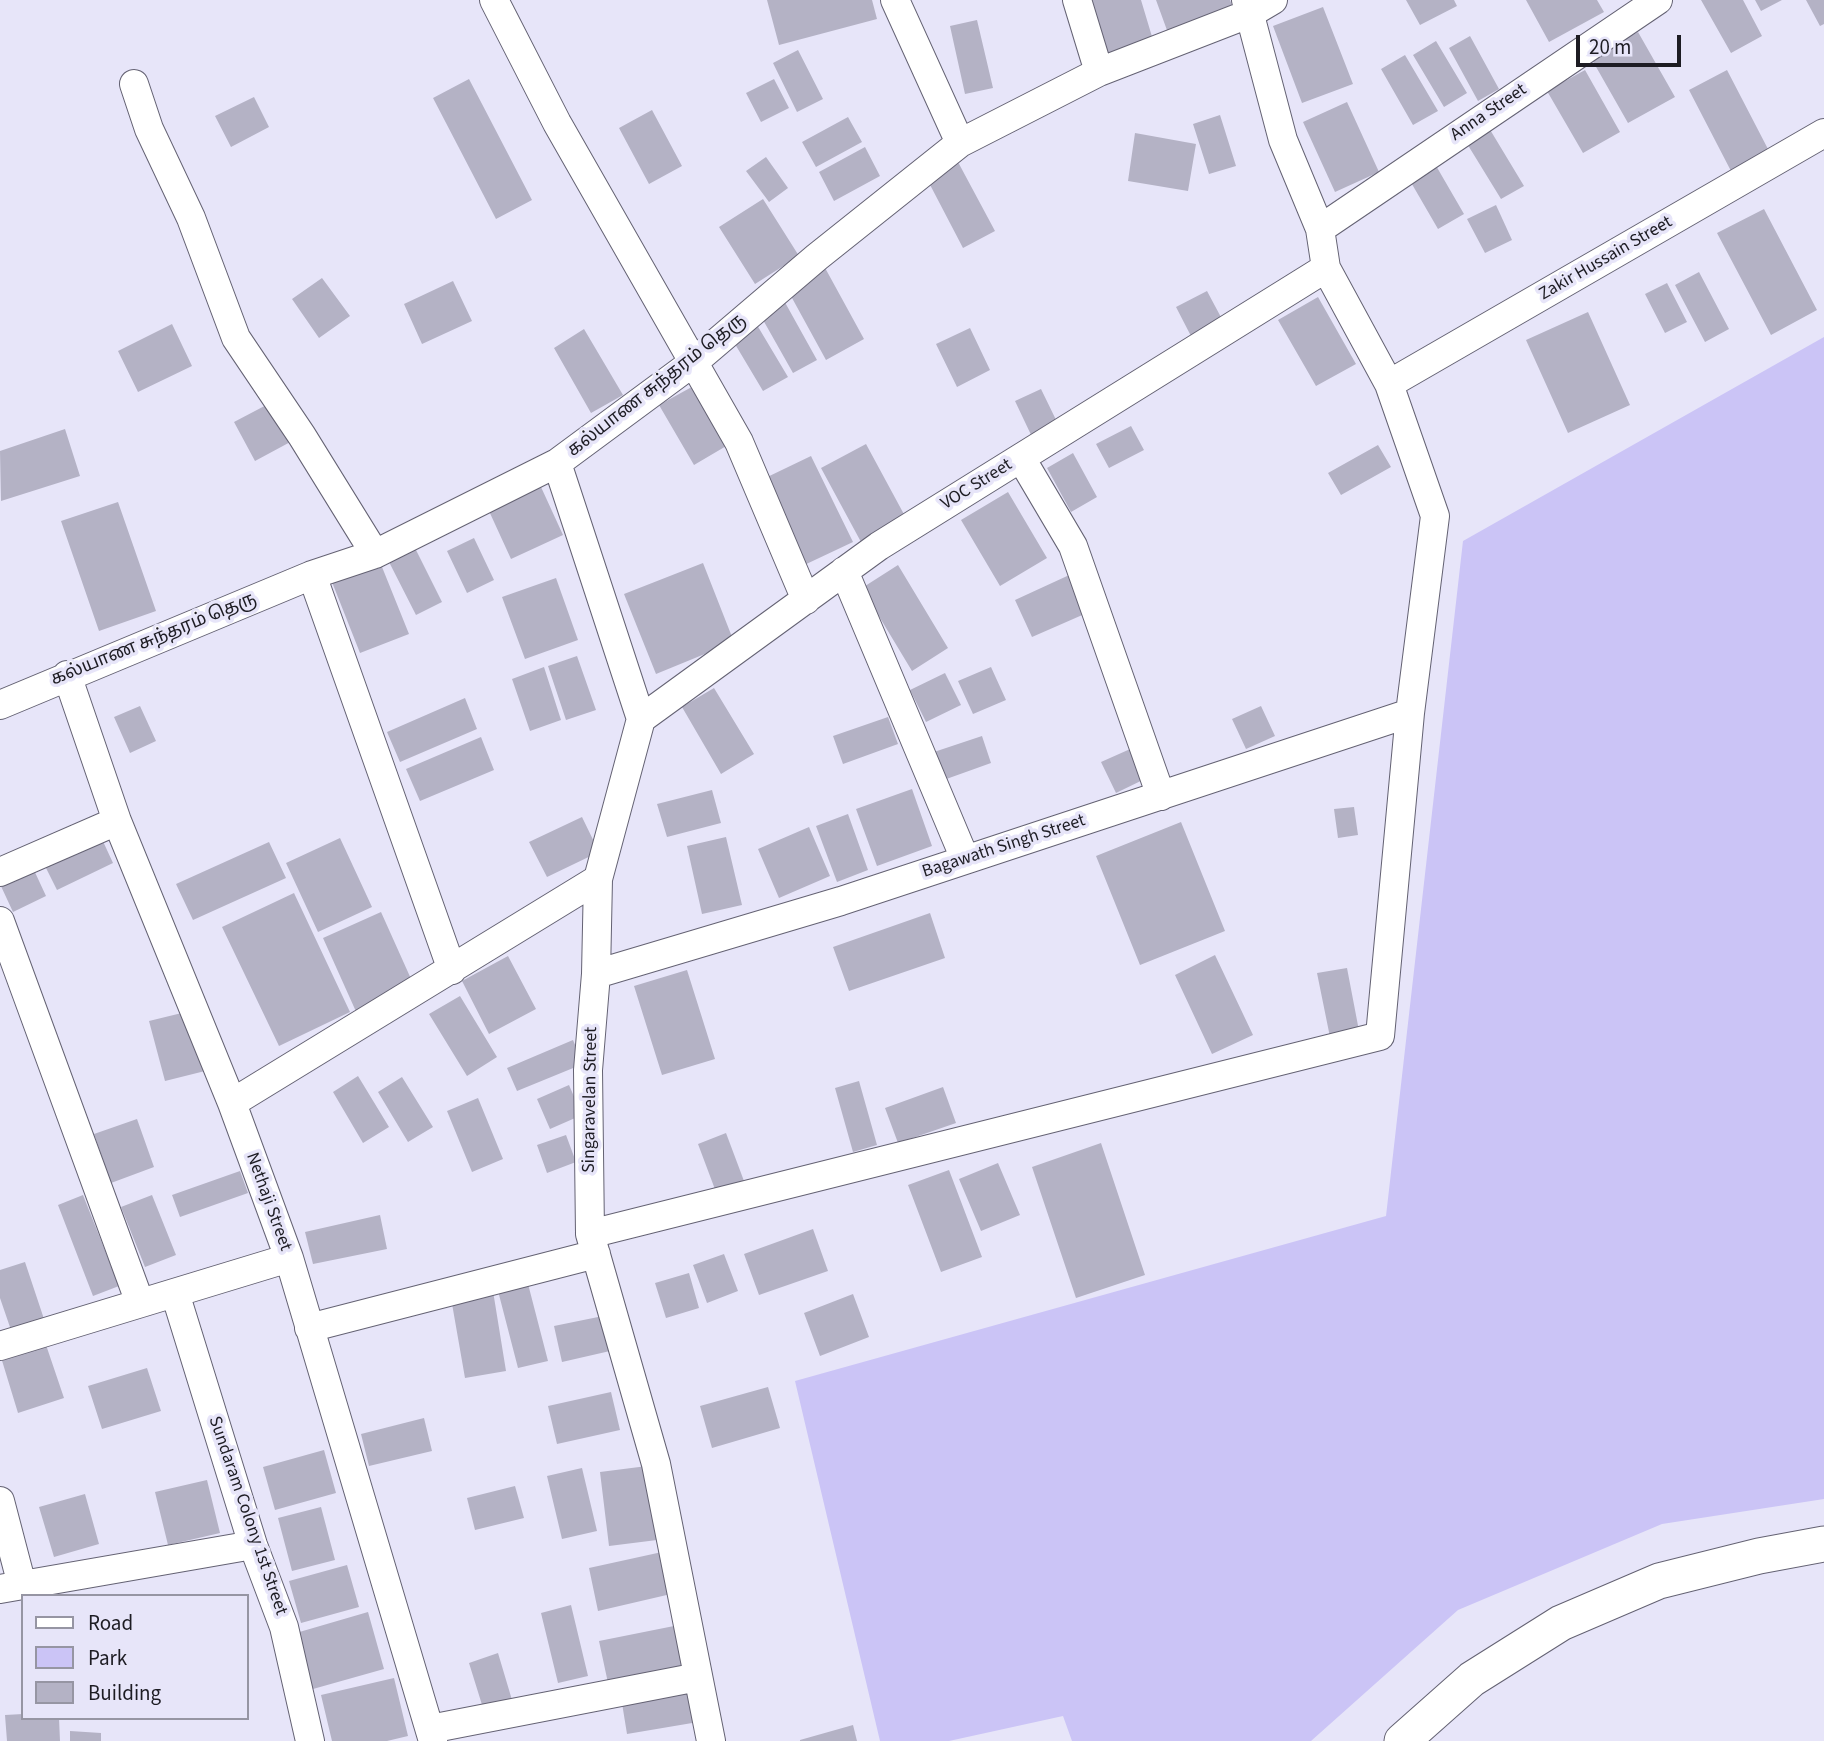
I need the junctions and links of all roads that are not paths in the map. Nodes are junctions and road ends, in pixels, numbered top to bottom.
1 (494, 0) edge
2 (895, 0) edge
3 (1077, 0) edge
4 (1658, 0) edge
5 (1257, 4) edge
6 (1099, 72) junction
7 (134, 84) dead end
8 (1824, 133) edge
9 (960, 143) junction
10 (1320, 229) junction
11 (1326, 268) junction
12 (695, 361) junction
13 (1388, 384) junction
14 (1021, 458) junction
15 (557, 463) junction
16 (375, 554) junction
17 (844, 571) junction
18 (312, 575) junction
19 (806, 600) junction
20 (67, 675) junction
21 (0, 705) edge
22 (1410, 713) junction
23 (641, 719) junction
24 (1161, 796) junction
25 (117, 821) junction
26 (965, 859) junction
27 (0, 872) edge
28 (598, 879) junction
29 (0, 921) edge
30 (452, 970) junction
31 (596, 974) junction
32 (232, 1103) junction
33 (593, 1244) junction
34 (289, 1258) junction
35 (175, 1293) junction
36 (140, 1303) junction
37 (309, 1328) junction
38 (0, 1346) edge
39 (0, 1501) edge
40 (1824, 1544) edge
41 (253, 1545) junction
42 (11, 1587) edge
43 (698, 1677) junction
44 (432, 1735) edge
45 (310, 1741) edge
46 (711, 1741) edge
47 (1402, 1741) edge

1 - 12 street
2 - 9 street
3 - 6 street
4 - 10 street, Anna Street
5 - 6 street, கல்யாண சுந்தரம் தெரு
5 - 10 street
6 - 9 street, கல்யாண சுந்தரம் தெரு
7 - 16 street
8 - 13 street, Zakir Hussain Street
9 - 12 street, கல்யாண சுந்தரம் தெரு
10 - 11 street
11 - 13 street
11 - 14 street, VOC Street
12 - 15 street, கல்யாண சுந்தரம் தெரு
12 - 19 street
13 - 22 street
14 - 17 street, VOC Street
14 - 24 street
15 - 16 street, கல்யாண சுந்தரம் தெரு
15 - 23 street
16 - 18 street, கல்யாண சுந்தரம் தெரு
17 - 19 street, VOC Street
17 - 26 street
18 - 20 street, கல்யாண சுந்தரம் தெரு
18 - 30 street
19 - 23 street, VOC Street
20 - 21 street, கல்யாண சுந்தரம் தெரு
20 - 25 street, Nethaji Street
22 - 24 street, Bagawath Singh Street
22 - 33 street
23 - 28 street, Singaravelan Street
24 - 26 street, Bagawath Singh Street
25 - 27 street
25 - 32 street, Nethaji Street
26 - 31 street, Bagawath Singh Street
28 - 30 street
28 - 31 street, Singaravelan Street
29 - 36 street
30 - 32 street
31 - 33 street, Singaravelan Street
32 - 34 street, Nethaji Street
33 - 37 street
33 - 43 street, Singaravelan Street
34 - 35 street
34 - 37 street, Nethaji Street
35 - 36 street
35 - 41 street, Sundaram Colony 1st Street
36 - 38 street
37 - 44 street, Nethaji Street
39 - 42 street
40 - 47 street
41 - 42 street
41 - 45 street, Sundaram Colony 1st Street
43 - 44 street
43 - 46 street, Singaravelan Street

